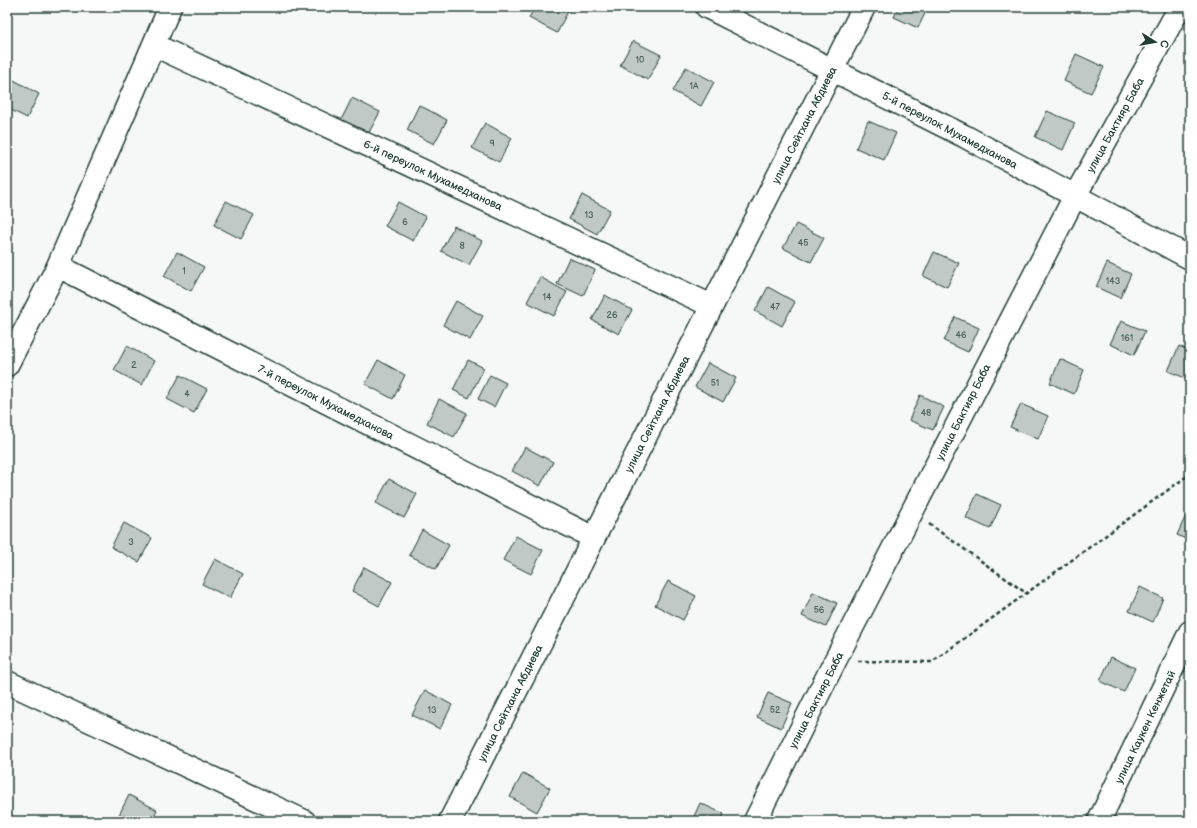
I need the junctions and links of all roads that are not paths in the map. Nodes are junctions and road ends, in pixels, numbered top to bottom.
1 (170, 7) edge
2 (706, 7) edge
3 (864, 7) edge
4 (1180, 7) edge
5 (154, 45) junction
6 (832, 69) junction
7 (1075, 196) junction
8 (1190, 258) edge
9 (58, 266) junction
10 (712, 306) junction
11 (7, 365) edge
12 (594, 538) junction
13 (1190, 632) edge
14 (7, 682) edge
15 (304, 821) edge
16 (450, 821) edge
17 (755, 821) edge
18 (1099, 821) edge

1 - 5 street
2 - 6 street, 5-й переулок Мухамедханова
3 - 6 street, улица Сейтхана Абдиева
4 - 7 street, улица Бактияр Баба
5 - 9 street
5 - 10 street, 6-й переулок Мухамедханова
6 - 7 street, 5-й переулок Мухамедханова
6 - 10 street, улица Сейтхана Абдиева
7 - 8 street, 5-й переулок Мухамедханова
7 - 17 street, улица Бактияр Баба
9 - 11 street
9 - 12 street, 7-й переулок Мухамедханова
10 - 12 street, улица Сейтхана Абдиева
12 - 16 street, улица Сейтхана Абдиева
13 - 18 street, улица Каукен Кенжетай
14 - 15 street

